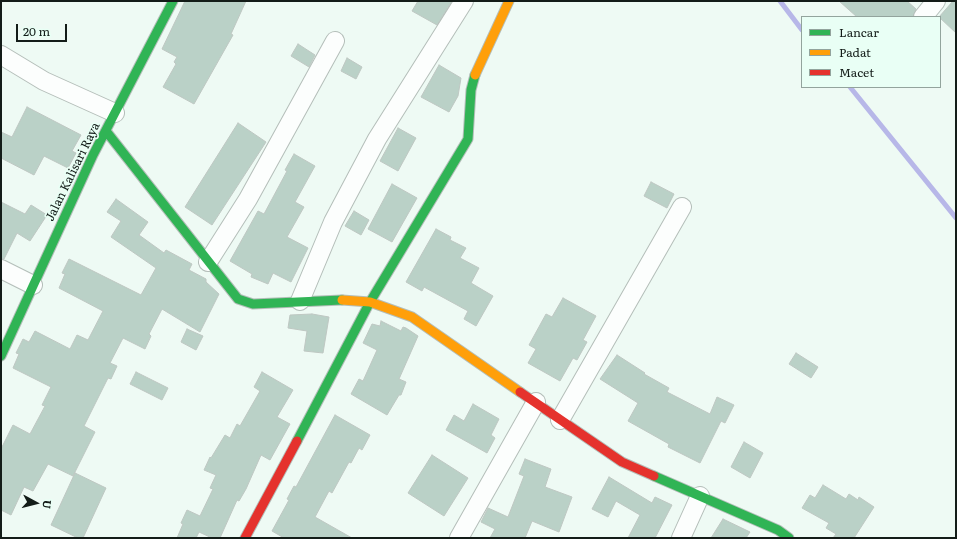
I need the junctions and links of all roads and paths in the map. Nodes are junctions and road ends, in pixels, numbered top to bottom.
1 (173, 1) edge
2 (464, 1) edge
3 (509, 1) edge
4 (936, 1) edge
5 (923, 16) edge
6 (335, 41) dead end
7 (1, 55) edge
8 (115, 113) junction
9 (106, 131) junction
10 (682, 206) dead end
11 (208, 262) junction
12 (1, 269) edge
13 (33, 285) junction
14 (300, 301) junction
15 (370, 302) junction
16 (1, 356) edge
17 (536, 402) junction
18 (560, 420) junction
19 (700, 496) junction
20 (245, 538) edge
21 (459, 538) edge
22 (681, 538) edge
23 (789, 538) edge

1 - 8 street, Jalan Kalisari Raya
2 - 14 street
3 - 15 street
4 - 5 street
6 - 11 street
7 - 8 street
8 - 9 street, Jalan Kalisari Raya
9 - 11 street
9 - 13 street, Jalan Kalisari Raya
10 - 18 street
11 - 14 street
12 - 13 street
13 - 16 street, Jalan Kalisari Raya
14 - 15 street
15 - 17 street
15 - 20 street
17 - 18 street
17 - 21 street
18 - 19 street
19 - 22 street
19 - 23 street

